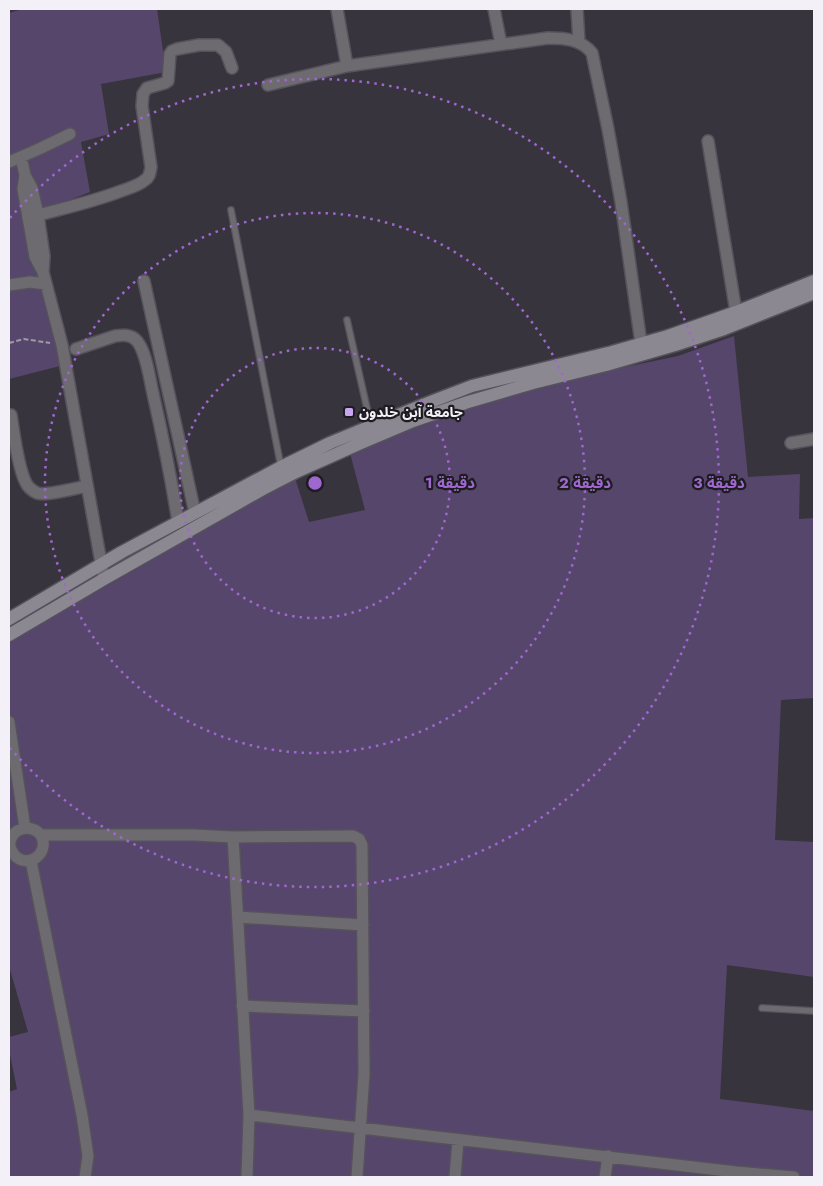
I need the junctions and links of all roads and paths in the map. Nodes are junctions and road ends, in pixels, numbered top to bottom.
1 (337, 9) edge
2 (494, 9) edge
3 (577, 9) edge
4 (579, 42) junction
5 (501, 44) junction
6 (347, 66) junction
7 (232, 68) dead end
8 (268, 85) dead end
9 (70, 134) dead end
10 (708, 141) dead end
11 (21, 157) junction
12 (9, 162) edge
13 (231, 210) dead end
14 (33, 217) junction
15 (45, 278) junction
16 (814, 280) edge
17 (144, 281) dead end
18 (9, 285) edge
19 (814, 293) edge
20 (736, 312) junction
21 (346, 320) dead end
22 (9, 343) edge
23 (62, 345) junction
24 (76, 349) dead end
25 (642, 349) junction
26 (11, 415) dead end
27 (371, 426) junction
28 (814, 439) edge
29 (791, 443) dead end
30 (281, 467) junction
31 (87, 486) junction
32 (194, 513) junction
33 (178, 522) junction
34 (102, 564) junction
35 (104, 579) junction
36 (9, 619) edge
37 (9, 635) edge
38 (9, 722) edge
39 (25, 828) junction
40 (41, 835) junction
41 (233, 836) junction
42 (31, 861) junction
43 (238, 917) junction
44 (363, 925) junction
45 (242, 1006) junction
46 (762, 1008) dead end
47 (814, 1010) edge
48 (364, 1011) junction
49 (249, 1115) junction
50 (361, 1128) junction
51 (458, 1140) junction
52 (608, 1156) junction
53 (735, 1174) edge
54 (85, 1177) edge
55 (248, 1177) edge
56 (357, 1177) edge
57 (455, 1177) edge
58 (605, 1177) edge
59 (794, 1177) edge

1 - 6 street
2 - 5 street
3 - 4 street
4 - 5 street
4 - 25 street
5 - 6 street
6 - 8 street
7 - 14 street
9 - 11 street
10 - 20 street
11 - 12 street
11 - 14 street
13 - 30 lane
14 - 15 street
15 - 18 street
15 - 23 street
16 - 20 main road
17 - 32 street
19 - 25 main road
20 - 25 main road
21 - 27 lane
22 - 23 path
23 - 31 street
24 - 33 street
25 - 27 main road
25 - 35 main road
26 - 31 street
27 - 30 main road
28 - 29 street
30 - 32 main road
31 - 34 street
32 - 33 main road
33 - 34 main road
34 - 35 street
34 - 36 main road
35 - 37 main road
38 - 39 street
39 - 40 street
39 - 42 street
40 - 41 street
40 - 42 street
41 - 43 street
41 - 44 street
42 - 54 street
43 - 44 street
43 - 45 street
44 - 48 street
45 - 48 street
45 - 49 street
46 - 47 lane
48 - 50 street
49 - 50 street
49 - 55 street
50 - 51 street
50 - 56 street
51 - 52 street
51 - 57 street
52 - 53 street
52 - 58 street
53 - 59 street

